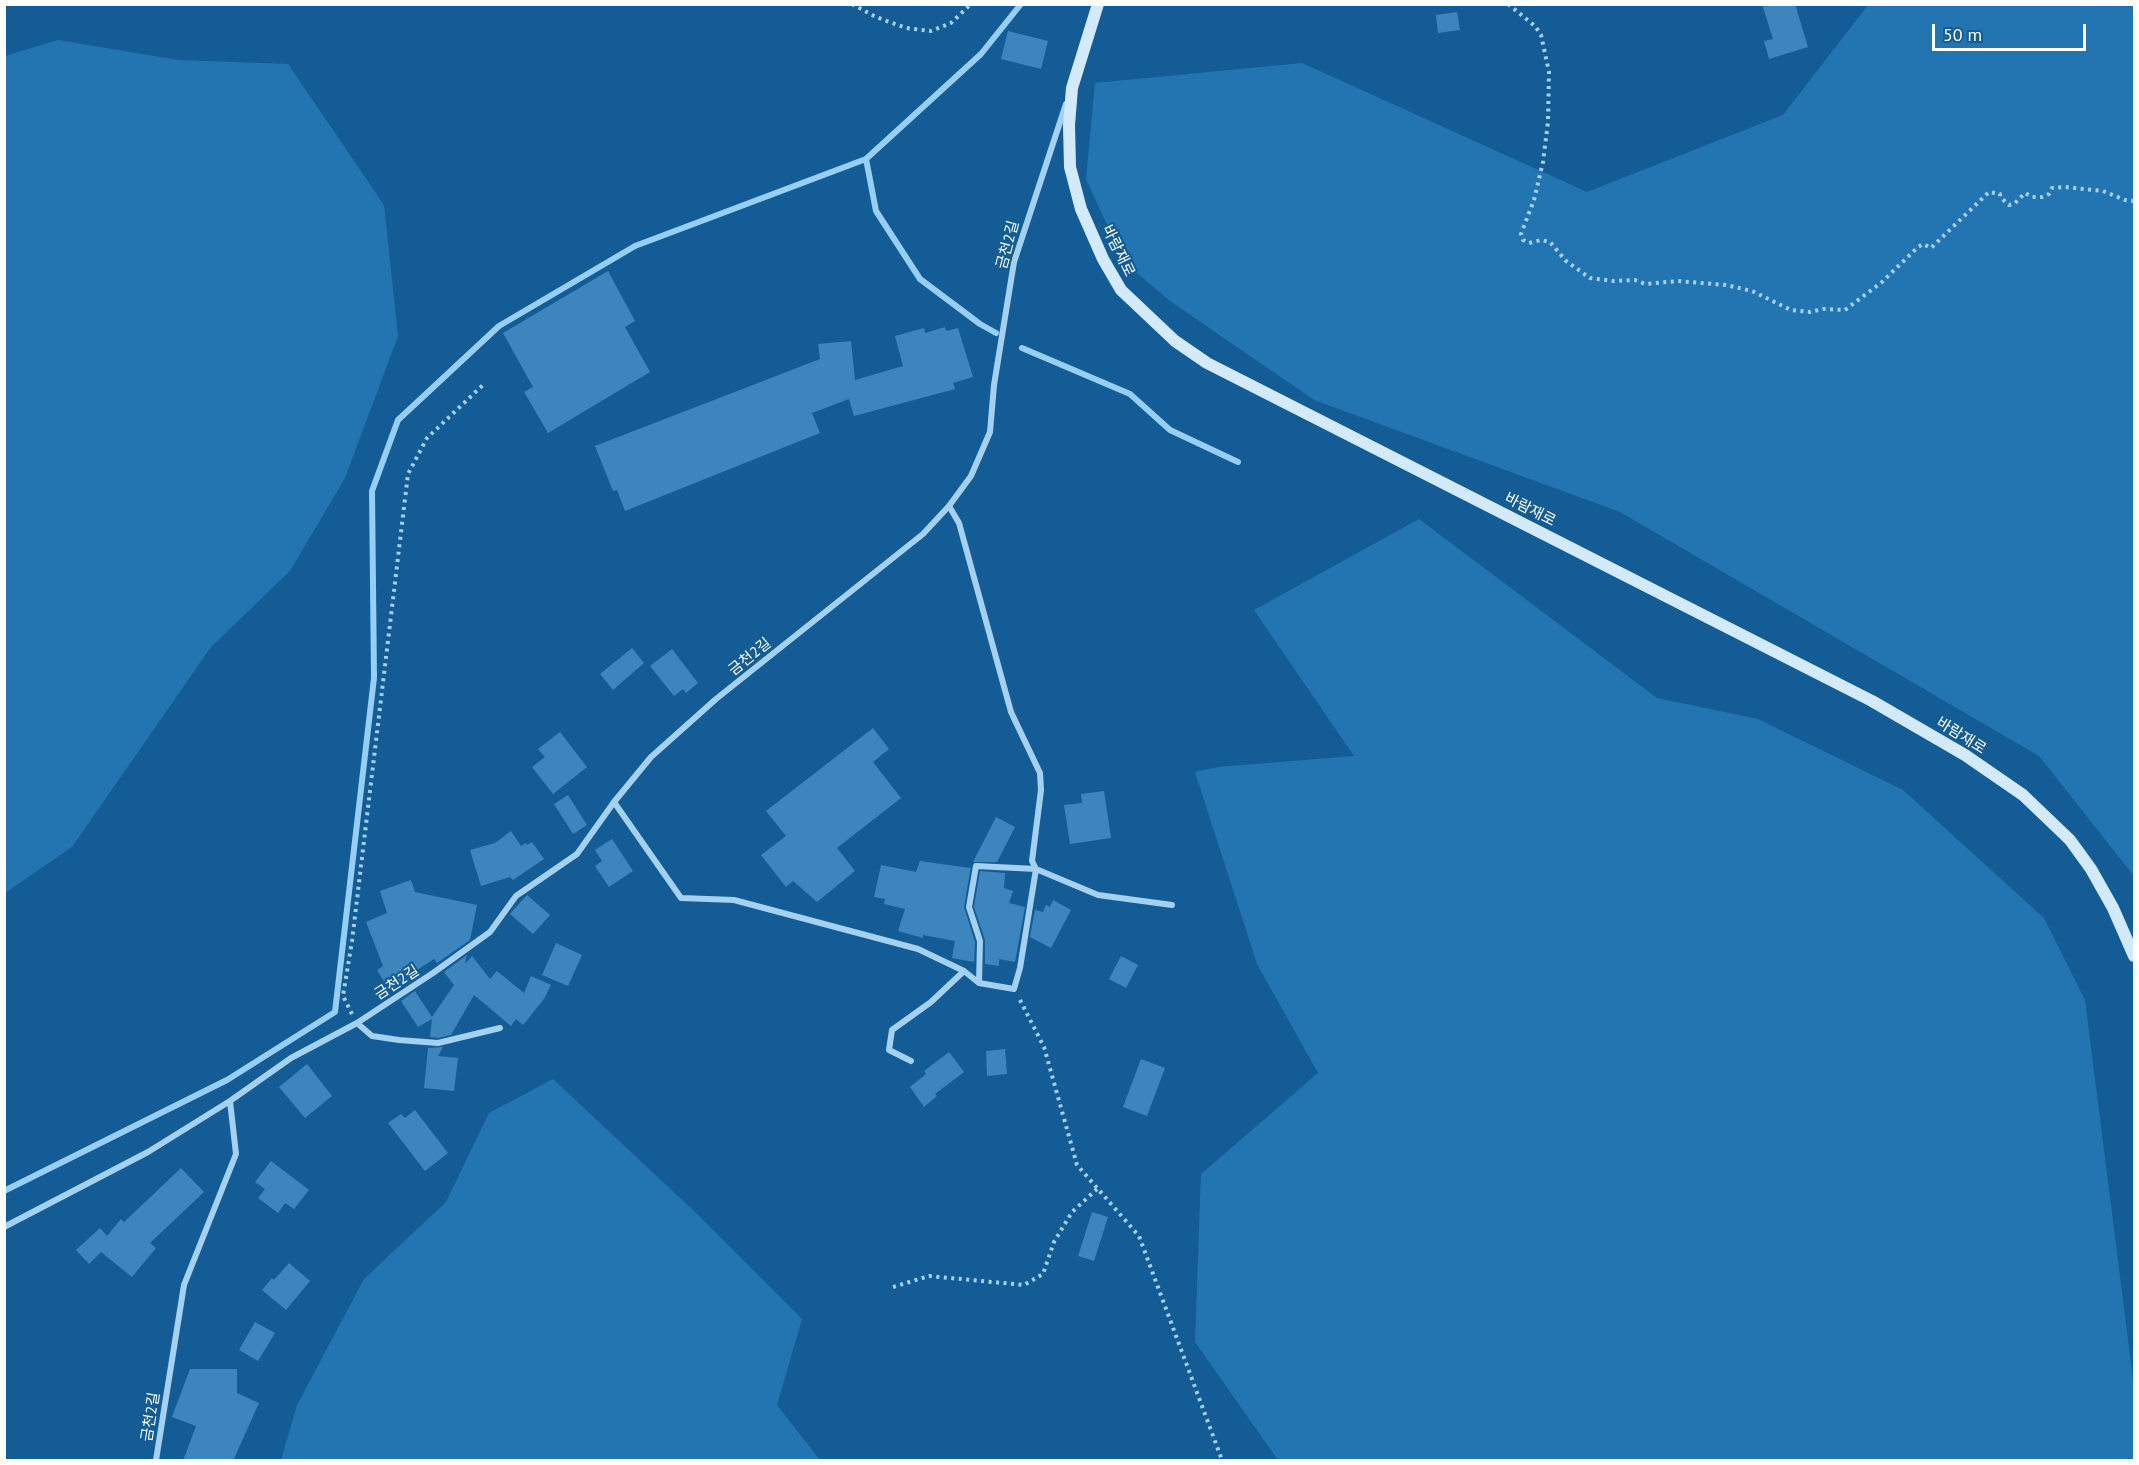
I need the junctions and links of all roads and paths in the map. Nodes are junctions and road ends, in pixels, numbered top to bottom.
1 (852, 4) edge
2 (971, 4) edge
3 (1098, 4) edge
4 (1509, 4) edge
5 (1072, 88) junction
6 (2134, 201) edge
7 (484, 384) dead end
8 (950, 506) junction
9 (614, 802) junction
10 (1036, 869) junction
11 (1172, 904) dead end
12 (2134, 956) edge
13 (964, 971) junction
14 (979, 983) junction
15 (1014, 989) junction
16 (357, 1023) junction
17 (500, 1028) dead end
18 (911, 1061) dead end
19 (230, 1101) junction
20 (1097, 1189) junction
21 (4, 1227) edge
22 (893, 1287) dead end
23 (156, 1461) edge
24 (1222, 1461) edge

1 - 2 path
3 - 5 street, 바람재로
4 - 6 path
5 - 8 street, 금천2길
5 - 12 street, 바람재로
7 - 16 path
8 - 9 street, 금천2길
8 - 10 street
9 - 13 street
9 - 16 street, 금천2길
10 - 11 street
10 - 14 street
10 - 15 street
13 - 14 street
13 - 18 street
14 - 15 street
15 - 20 path
16 - 17 street
16 - 19 street, 금천2길
19 - 21 street, 금천2길
19 - 23 street, 금천2길
20 - 22 path
20 - 24 path

